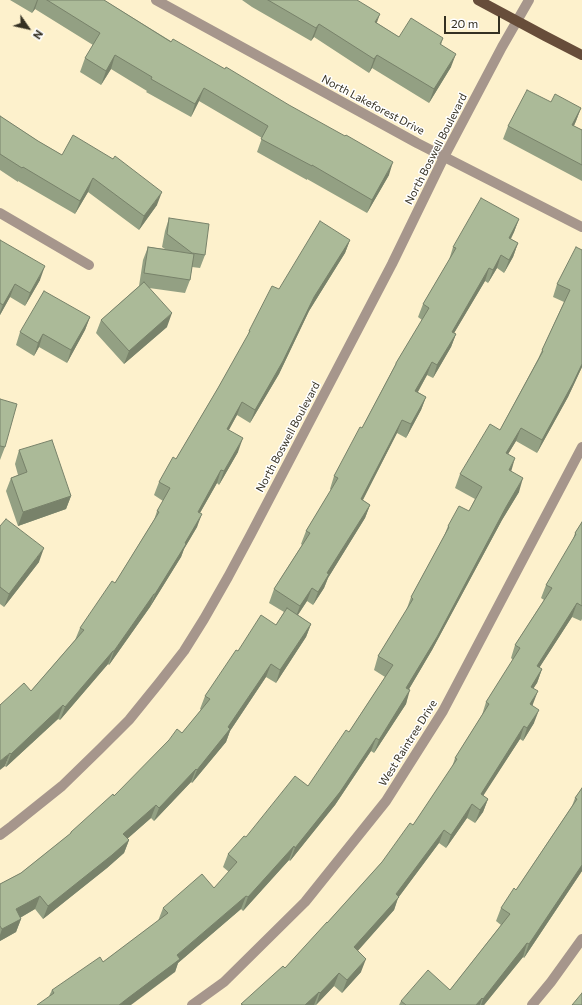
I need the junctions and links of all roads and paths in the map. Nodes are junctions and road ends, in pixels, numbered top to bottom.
1 (156, 0) edge
2 (478, 0) edge
3 (529, 0) edge
4 (517, 21) junction
5 (582, 55) edge
6 (444, 157) junction
7 (0, 213) edge
8 (582, 226) edge
9 (89, 265) dead end
10 (582, 447) edge
11 (0, 835) edge
12 (582, 939) edge
13 (192, 1005) edge
14 (532, 1005) edge

1 - 6 street, North Lakeforest Drive
2 - 4 main road
3 - 4 street, North Boswell Boulevard
4 - 5 main road
4 - 6 street, North Boswell Boulevard
6 - 8 street, North Lakeforest Drive
6 - 11 street, North Boswell Boulevard
7 - 9 street
10 - 13 street, West Raintree Drive
12 - 14 street

